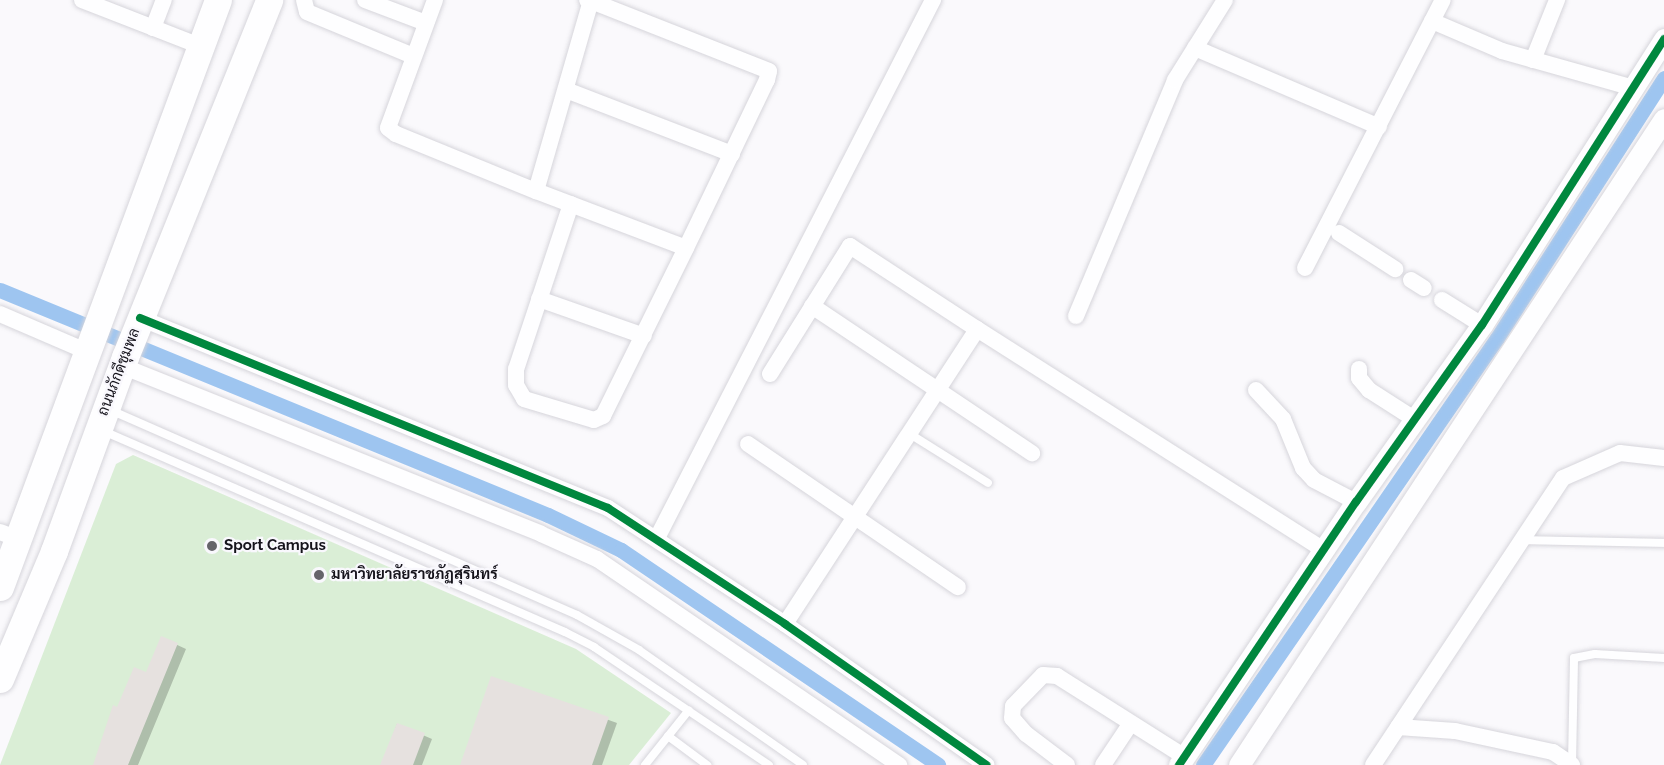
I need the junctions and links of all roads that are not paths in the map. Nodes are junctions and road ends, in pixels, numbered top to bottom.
1 (82, 0) edge
2 (164, 0) edge
3 (218, 0) edge
4 (269, 0) edge
5 (304, 0) edge
6 (365, 0) edge
7 (435, 0) edge
8 (933, 0) edge
9 (1226, 0) edge
10 (1443, 0) edge
11 (1557, 0) edge
12 (590, 1) edge
13 (1432, 21) junction
14 (426, 23) junction
15 (153, 28) junction
16 (1664, 39) edge
17 (200, 46) junction
18 (1195, 48) junction
19 (413, 56) junction
20 (1533, 60) junction
21 (1630, 87) junction
22 (566, 90) junction
23 (1664, 119) edge
24 (1379, 127) junction
25 (732, 154) junction
26 (536, 191) junction
27 (572, 204) junction
28 (1339, 233) dead end
29 (686, 248) junction
30 (1305, 268) dead end
31 (1395, 269) dead end
32 (540, 299) junction
33 (1442, 300) dead end
34 (812, 306) junction
35 (0, 314) edge
36 (1076, 316) dead end
37 (139, 322) junction
38 (1482, 325) junction
39 (977, 329) junction
40 (644, 336) junction
41 (88, 345) junction
42 (123, 361) junction
43 (1359, 369) dead end
44 (770, 374) dead end
45 (939, 389) junction
46 (1256, 390) dead end
47 (101, 418) junction
48 (1416, 420) junction
49 (910, 434) junction
50 (748, 444) dead end
51 (1032, 453) dead end
52 (1664, 458) edge
53 (988, 483) dead end
54 (1356, 502) junction
55 (857, 516) junction
56 (9, 536) edge
57 (657, 538) junction
58 (1522, 540) junction
59 (1664, 543) edge
60 (1325, 551) junction
61 (0, 587) edge
62 (958, 587) dead end
63 (785, 624) junction
64 (1664, 658) edge
65 (0, 679) edge
66 (689, 710) junction
67 (1131, 723) junction
68 (1398, 728) junction
69 (668, 736) junction
70 (1182, 761) edge
71 (645, 765) edge
72 (707, 765) edge
73 (769, 765) edge
74 (803, 765) edge
75 (899, 765) edge
76 (986, 765) edge
77 (1067, 765) edge
78 (1103, 765) edge
79 (1239, 765) edge
80 (1373, 765) edge
81 (1576, 765) edge

1 - 15 street
2 - 15 street
3 - 17 main road
4 - 37 main road, ถนนภักดีชุมพล
5 - 19 street
6 - 14 street
7 - 14 street
8 - 57 street
9 - 18 street
10 - 13 street
11 - 20 street
12 - 22 street
12 - 25 street
13 - 20 street
13 - 24 street
14 - 19 street
15 - 17 street
16 - 21 street
17 - 41 main road
18 - 24 street
18 - 36 street
19 - 26 street
20 - 21 street
21 - 38 street
22 - 25 street
22 - 26 street
23 - 79 street
24 - 30 street
25 - 29 street
26 - 27 street
27 - 29 street
27 - 32 street
28 - 31 street
29 - 40 street
32 - 40 street
32 - 40 street
33 - 38 street
34 - 39 street
34 - 44 street
34 - 45 street
35 - 41 street
37 - 42 main road, ถนนภักดีชุมพล
37 - 57 street
38 - 48 street
39 - 45 street
39 - 60 street
41 - 56 main road
42 - 47 main road, ถนนภักดีชุมพล
42 - 75 street
43 - 48 street
45 - 49 street
45 - 51 street
46 - 54 street
47 - 65 main road, ถนนภักดีชุมพล
47 - 66 lane
47 - 74 lane
48 - 54 street
49 - 53 lane
49 - 55 street
50 - 55 street
52 - 58 street
54 - 60 street
55 - 62 street
55 - 63 street
56 - 61 main road
57 - 63 street
58 - 59 lane
58 - 68 street
60 - 70 street
63 - 76 street
64 - 81 lane
66 - 69 lane
66 - 73 lane
67 - 70 street
67 - 77 street
67 - 78 street
68 - 80 street
68 - 81 street
69 - 71 lane
69 - 72 lane

